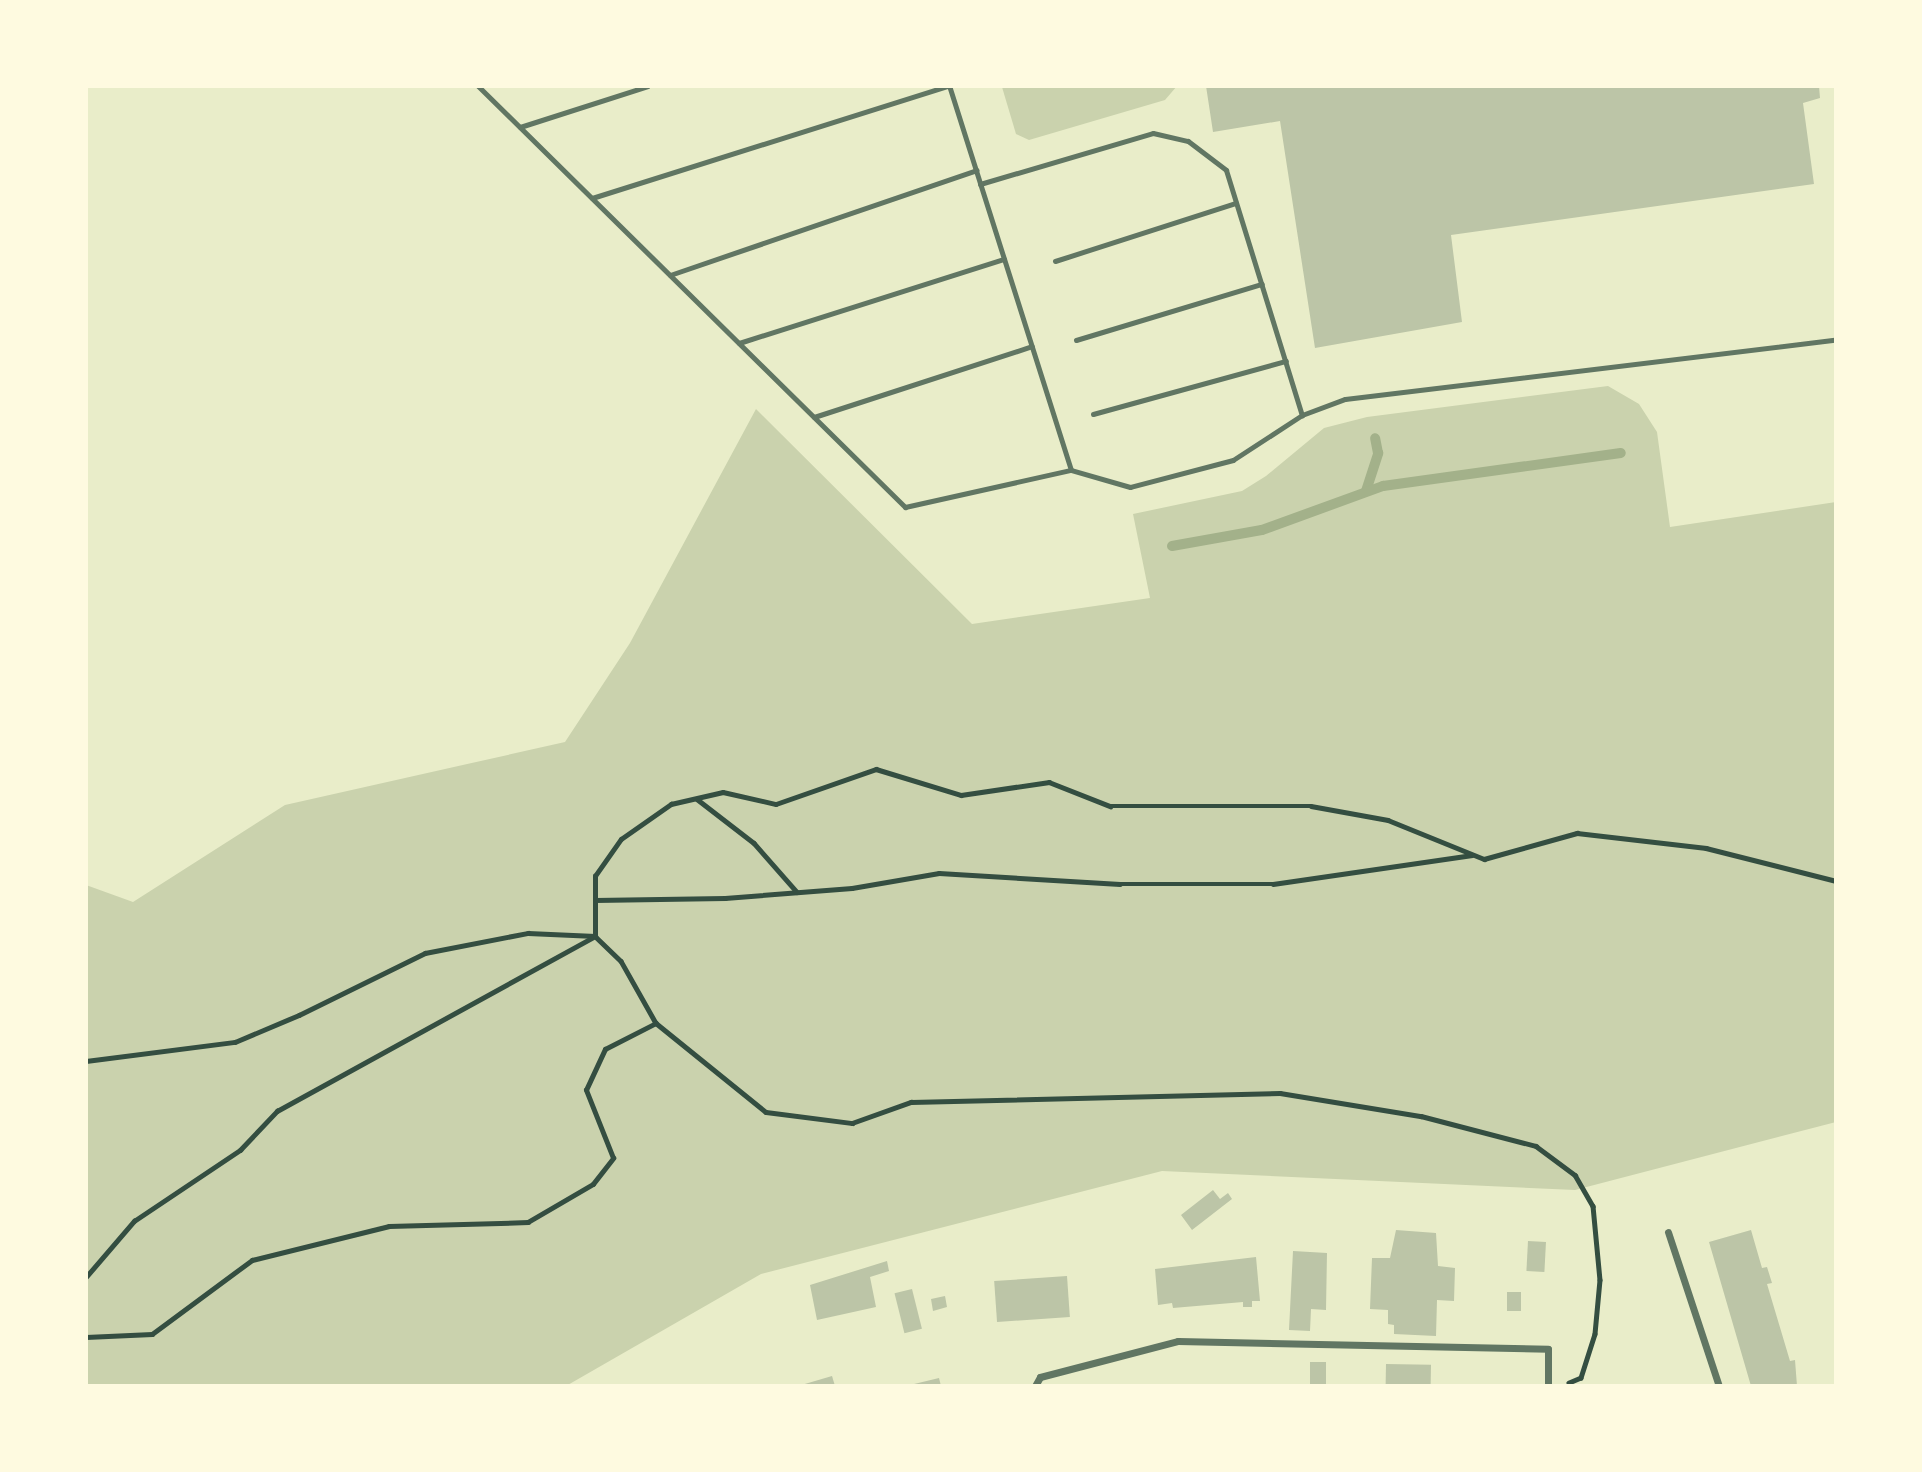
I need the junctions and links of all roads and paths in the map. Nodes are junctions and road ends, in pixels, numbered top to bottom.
1 (478, 86) edge
2 (649, 86) edge
3 (948, 86) edge
4 (520, 127) junction
5 (976, 170) junction
6 (980, 184) junction
7 (592, 198) junction
8 (1236, 204) junction
9 (1004, 259) junction
10 (1055, 261) dead end
11 (670, 275) junction
12 (1262, 284) junction
13 (1076, 340) dead end
14 (1836, 340) edge
15 (738, 343) junction
16 (1032, 346) junction
17 (1286, 361) junction
18 (1093, 414) dead end
19 (1302, 415) junction
20 (814, 418) junction
21 (1071, 470) junction
22 (696, 799) junction
23 (1474, 855) junction
24 (1836, 881) edge
25 (797, 892) junction
26 (595, 900) junction
27 (595, 936) junction
28 (656, 1023) junction
29 (86, 1061) edge
30 (1668, 1232) dead end
31 (86, 1277) edge
32 (86, 1337) edge
33 (1035, 1386) edge
34 (1548, 1386) edge
35 (1563, 1386) edge
36 (1719, 1386) edge

1 - 4 lane
2 - 4 lane
3 - 5 lane
3 - 7 lane
4 - 7 lane
5 - 6 lane
5 - 11 lane
6 - 8 lane
6 - 9 lane
7 - 11 lane
8 - 10 lane
8 - 12 lane
9 - 15 lane
9 - 16 lane
11 - 15 lane
12 - 13 lane
12 - 17 lane
14 - 19 lane
15 - 20 lane
16 - 20 lane
16 - 21 lane
17 - 18 lane
17 - 19 lane
19 - 21 lane
20 - 21 lane
22 - 23 path
22 - 25 path
22 - 26 path
23 - 24 path
23 - 25 path
25 - 26 path
26 - 27 path
27 - 28 path
27 - 29 path
27 - 31 path
28 - 32 path
28 - 35 path
30 - 36 street
33 - 34 street

